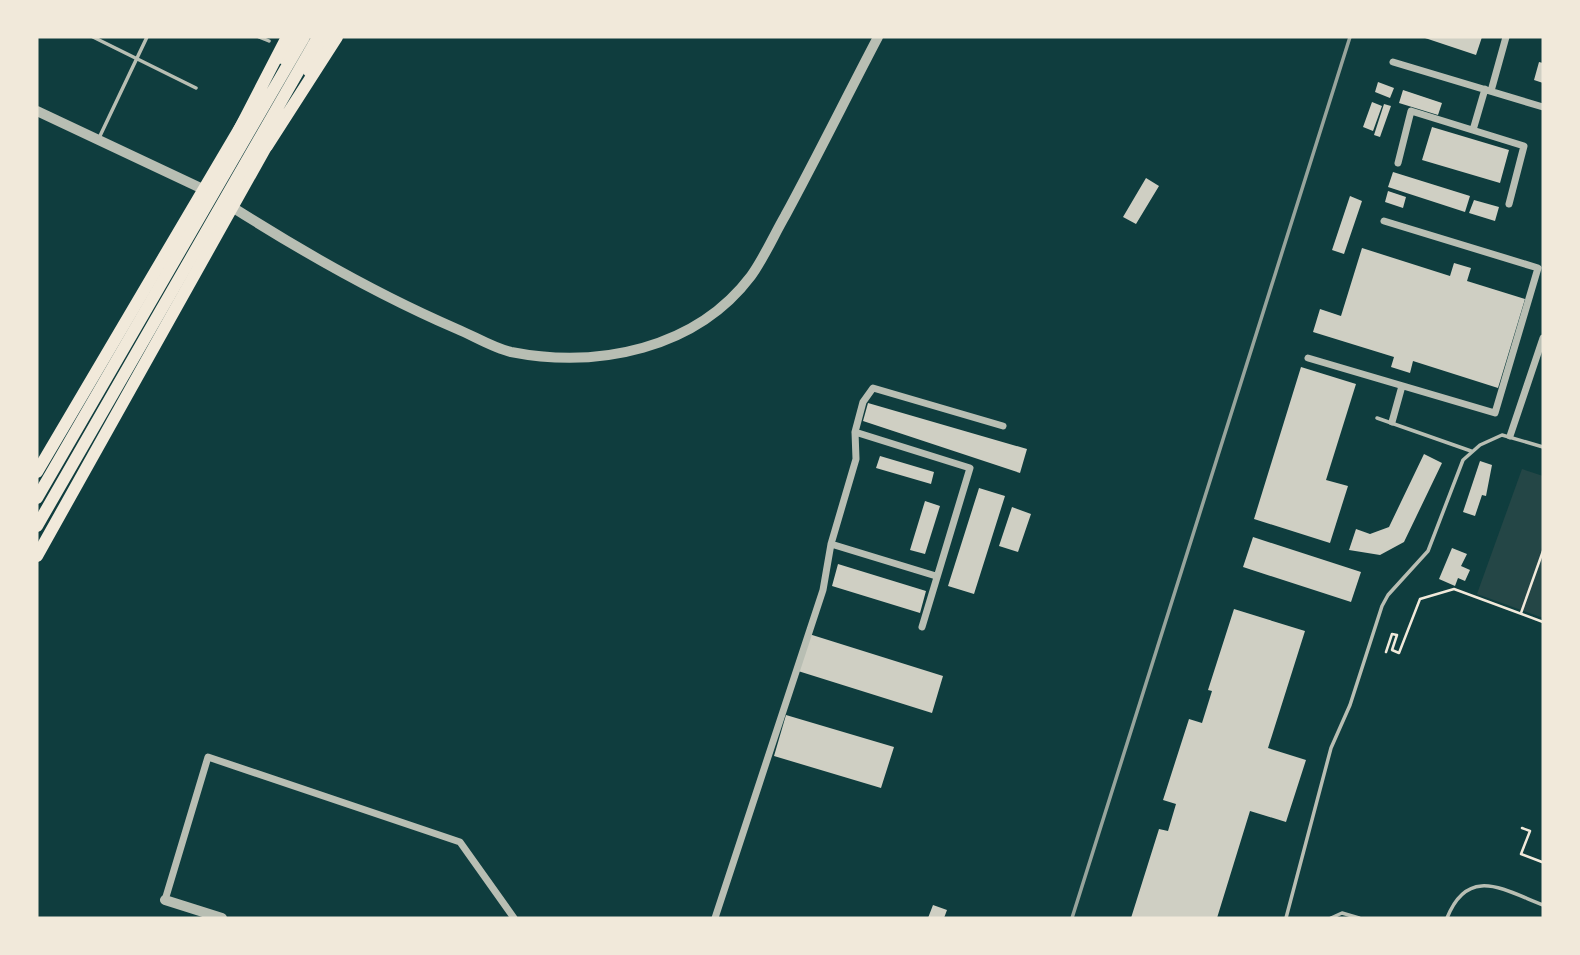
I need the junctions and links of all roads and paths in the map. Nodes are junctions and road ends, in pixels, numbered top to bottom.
1 (93, 37) edge
2 (147, 37) edge
3 (259, 37) edge
4 (287, 37) edge
5 (295, 37) edge
6 (304, 37) edge
7 (318, 37) edge
8 (329, 37) edge
9 (337, 37) edge
10 (878, 37) edge
11 (1506, 37) edge
12 (269, 41) dead end
13 (137, 58) junction
14 (1393, 62) dead end
15 (197, 88) dead end
16 (1488, 90) junction
17 (1543, 107) edge
18 (37, 111) edge
19 (239, 130) junction
20 (1473, 130) junction
21 (98, 140) junction
22 (267, 146) junction
23 (1398, 163) dead end
24 (202, 188) junction
25 (1509, 204) dead end
26 (233, 208) junction
27 (1384, 220) dead end
28 (1543, 338) edge
29 (1308, 358) dead end
30 (1402, 386) junction
31 (1377, 418) dead end
32 (1392, 422) junction
33 (1003, 426) dead end
34 (855, 432) junction
35 (1510, 436) junction
36 (1543, 447) edge
37 (1471, 451) junction
38 (37, 472) edge
39 (37, 498) edge
40 (37, 526) edge
41 (831, 544) junction
42 (1543, 551) edge
43 (37, 556) edge
44 (936, 576) junction
45 (1521, 613) junction
46 (1543, 622) edge
47 (922, 627) dead end
48 (1386, 652) dead end
49 (1522, 828) dead end
50 (1542, 862) edge
51 (165, 900) joint
52 (1543, 905) edge
53 (222, 918) edge
54 (514, 918) edge
55 (715, 918) edge
56 (1286, 918) edge
57 (1331, 918) edge
58 (1359, 918) edge
59 (1447, 918) edge

1 - 13 lane
2 - 13 lane
3 - 12 lane
4 - 19 main road
5 - 19 main road
6 - 39 main road
7 - 40 main road
8 - 22 main road
9 - 22 main road
10 - 26 street
11 - 16 street
13 - 15 lane
13 - 21 lane
14 - 16 street
16 - 17 street
16 - 20 street
18 - 21 street
19 - 24 main road
20 - 23 street
20 - 25 street
21 - 24 street
22 - 26 main road
24 - 26 street
24 - 38 main road
26 - 43 main road
27 - 30 street
28 - 35 street
29 - 30 street
30 - 32 street
31 - 32 lane
32 - 37 lane
33 - 34 street
34 - 41 street
34 - 44 street
35 - 36 lane
35 - 37 lane
37 - 56 lane
41 - 44 street
41 - 55 street
42 - 45 path
44 - 47 street
45 - 46 path
45 - 48 path
49 - 50 path
51 - 53 street
51 - 54 street
52 - 59 lane
57 - 58 lane

